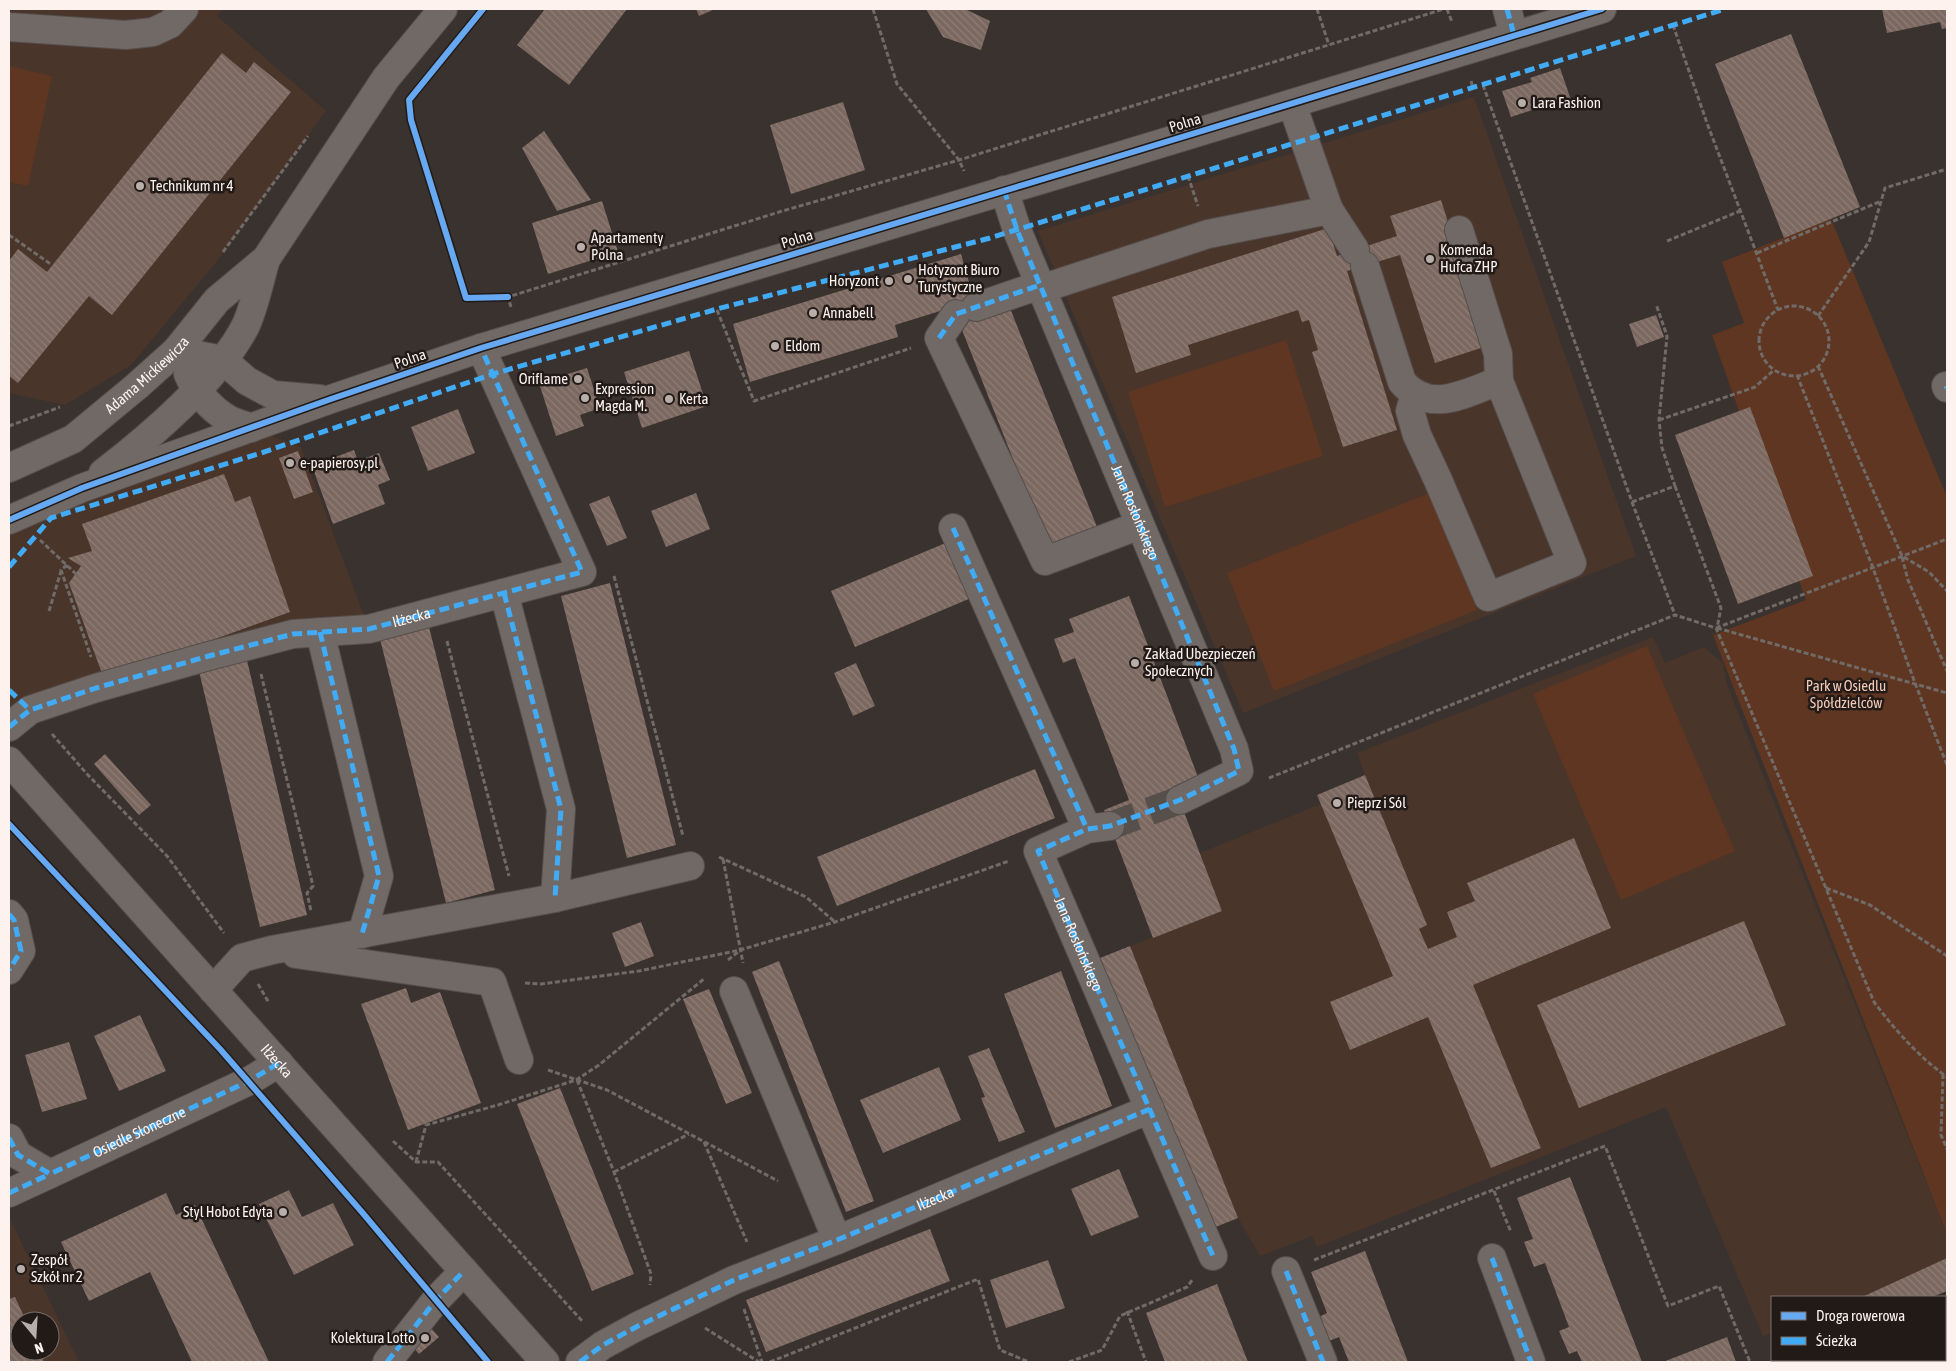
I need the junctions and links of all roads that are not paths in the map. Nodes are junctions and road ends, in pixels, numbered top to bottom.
1 (184, 9) edge
2 (443, 9) edge
3 (1507, 9) edge
4 (1602, 9) edge
5 (9, 27) edge
6 (1514, 35) junction
7 (1292, 104) junction
8 (1004, 190) junction
9 (1329, 210) junction
10 (1459, 230) dead end
11 (266, 259) junction
12 (1041, 287) junction
13 (481, 348) junction
14 (176, 351) junction
15 (223, 360) junction
16 (1499, 381) junction
17 (195, 390) junction
18 (1416, 394) junction
19 (331, 399) junction
20 (251, 428) junction
21 (9, 468) edge
22 (82, 488) junction
23 (9, 520) edge
24 (1140, 525) junction
25 (954, 528) dead end
26 (504, 593) junction
27 (320, 632) junction
28 (9, 728) edge
29 (9, 760) edge
30 (1180, 800) tunnel mouth
31 (690, 866) road end
32 (555, 898) junction
33 (9, 914) edge
34 (362, 934) junction
35 (272, 950) junction
36 (9, 970) edge
37 (213, 990) junction
38 (734, 991) dead end
39 (519, 1060) dead end
40 (279, 1063) junction
41 (1150, 1109) junction
42 (9, 1138) edge
43 (50, 1174) junction
44 (9, 1193) edge
45 (837, 1240) junction
46 (1213, 1256) road end
47 (1492, 1258) dead end
48 (1286, 1271) road end
49 (464, 1272) junction
50 (387, 1362) edge
51 (546, 1362) edge
52 (580, 1362) edge
53 (1323, 1362) edge
54 (1532, 1362) edge

1 - 5 street
2 - 11 street, Adama Mickiewicza
3 - 6 street
4 - 6 street, Polna
6 - 7 street, Polna
7 - 8 street, Polna
7 - 9 street
8 - 12 street, Jana Rosłońskiego
8 - 13 street, Polna
9 - 12 street
9 - 18 street
10 - 16 street
11 - 14 street, Adama Mickiewicza
11 - 15 street, Adama Mickiewicza
12 - 24 street, Jana Rosłońskiego
12 - 24 street
13 - 19 street, Polna
13 - 26 street, Iłżecka
14 - 15 street
14 - 17 street
14 - 21 street, Adama Mickiewicza
15 - 17 street, Adama Mickiewicza
15 - 19 street, Polna
16 - 18 street
16 - 18 street
17 - 20 street
17 - 22 street, Adama Mickiewicza
19 - 20 street, Polna
20 - 22 street, Polna
22 - 23 street, Polna
24 - 30 street, Jana Rosłońskiego
25 - 41 street, Jana Rosłońskiego
26 - 27 street, Iłżecka
26 - 32 street
27 - 28 street, Iłżecka
27 - 34 street
29 - 37 street, Iłżecka
31 - 32 street
32 - 34 street
33 - 36 street
34 - 35 street
35 - 37 street
35 - 39 street
37 - 40 street, Iłżecka
38 - 45 street
40 - 43 street, Osiedle Słoneczne
40 - 49 street, Iłżecka
41 - 45 street, Iłżecka
41 - 46 street
42 - 43 street
43 - 44 street, Osiedle Słoneczne
45 - 52 street, Iłżecka
47 - 54 street
48 - 53 street
49 - 50 street
49 - 51 street, Iłżecka

